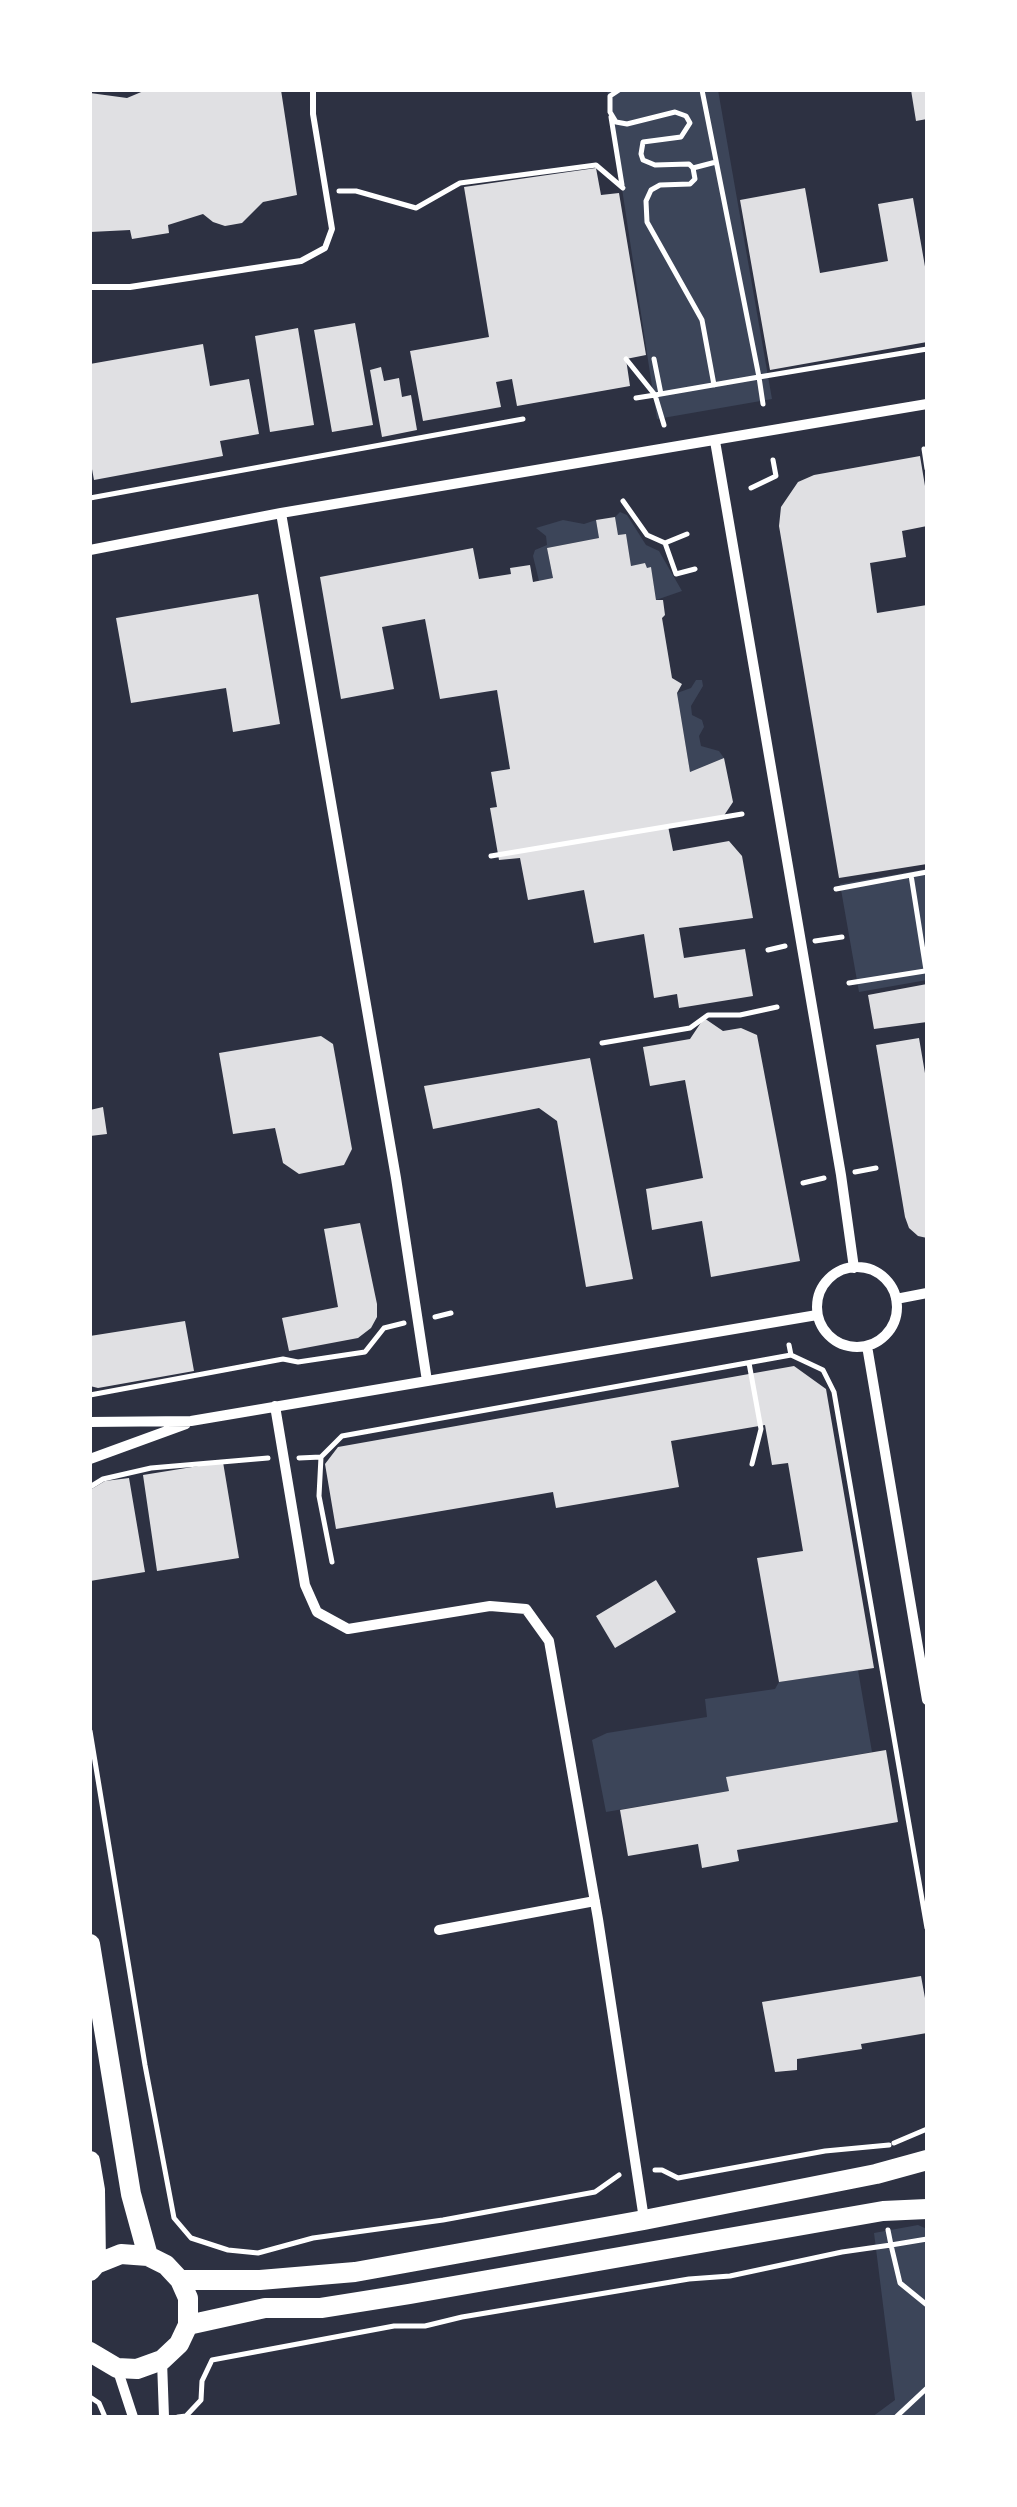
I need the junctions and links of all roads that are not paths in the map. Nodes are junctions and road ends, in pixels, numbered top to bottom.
1 (313, 90) edge
2 (90, 287) edge
3 (927, 404) edge
4 (715, 441) junction
5 (281, 514) junction
6 (91, 549) edge
7 (854, 1268) junction
8 (927, 1293) edge
9 (896, 1299) junction
10 (818, 1315) junction
11 (868, 1346) junction
12 (427, 1381) junction
13 (275, 1406) junction
14 (90, 1422) edge
15 (191, 1422) junction
16 (90, 1459) edge
17 (927, 1700) edge
18 (595, 1901) junction
19 (439, 1930) dead end
20 (90, 1944) edge
21 (927, 2160) edge
22 (90, 2161) edge
23 (927, 2209) edge
24 (644, 2220) junction
25 (148, 2256) junction
26 (93, 2268) edge
27 (180, 2280) junction
28 (188, 2325) junction
29 (90, 2352) edge
30 (162, 2360) junction
31 (117, 2368) junction
32 (133, 2417) edge
33 (164, 2417) edge

1 - 2 lane
3 - 4 street
4 - 5 street
4 - 7 street
5 - 6 street
5 - 12 street
7 - 9 street
7 - 10 street
8 - 9 street
9 - 11 street
10 - 11 street
10 - 12 street
11 - 17 street
12 - 13 street
13 - 15 street
13 - 18 street
14 - 15 street
15 - 16 street
18 - 19 street
18 - 24 street
20 - 25 highway
21 - 24 highway
22 - 26 highway
23 - 28 highway
24 - 27 highway
25 - 26 highway
25 - 27 highway
27 - 28 highway
28 - 30 highway
29 - 31 highway
30 - 31 highway
30 - 33 street
31 - 32 street

